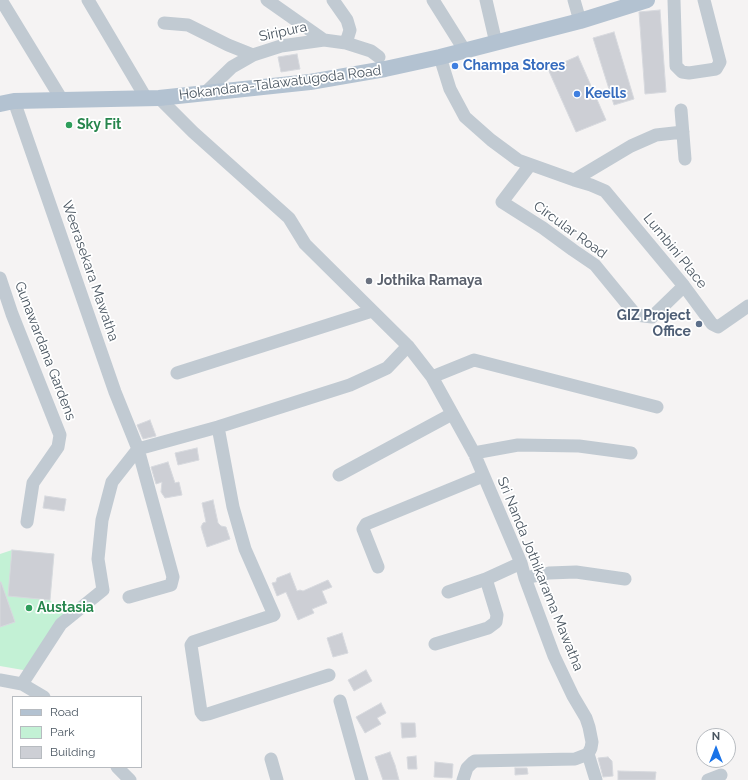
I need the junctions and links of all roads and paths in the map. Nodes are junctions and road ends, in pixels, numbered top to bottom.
1 (1, 0) edge
2 (88, 0) edge
3 (266, 0) edge
4 (333, 0) edge
5 (433, 0) edge
6 (486, 0) edge
7 (574, 0) edge
8 (647, 0) edge
9 (674, 0) edge
10 (704, 0) edge
11 (580, 21) junction
12 (164, 23) dead end
13 (324, 40) junction
14 (346, 43) junction
15 (496, 43) junction
16 (228, 45) junction
17 (465, 51) junction
18 (253, 55) junction
19 (379, 57) dead end
20 (440, 57) junction
21 (232, 67) junction
22 (204, 94) junction
23 (153, 98) junction
24 (62, 100) junction
25 (7, 103) edge
26 (681, 110) dead end
27 (683, 132) junction
28 (685, 159) dead end
29 (530, 165) junction
30 (574, 180) junction
31 (0, 278) edge
32 (684, 286) junction
33 (748, 306) edge
34 (372, 311) junction
35 (408, 346) junction
36 (177, 373) dead end
37 (432, 377) junction
38 (657, 407) dead end
39 (452, 414) junction
40 (218, 427) junction
41 (138, 450) junction
42 (474, 453) junction
43 (631, 453) dead end
44 (339, 475) dead end
45 (483, 476) junction
46 (27, 522) dead end
47 (521, 563) junction
48 (378, 567) dead end
49 (525, 578) junction
50 (486, 579) junction
51 (625, 579) dead end
52 (448, 592) dead end
53 (129, 597) dead end
54 (435, 644) dead end
55 (329, 675) dead end
56 (0, 680) edge
57 (22, 684) junction
58 (42, 696) edge
59 (340, 700) dead end
60 (588, 754) junction
61 (271, 759) dead end
62 (118, 768) edge
63 (721, 775) dead end
64 (130, 780) edge
65 (276, 780) edge
66 (362, 780) edge
67 (463, 780) edge
68 (596, 780) edge
69 (708, 780) edge

1 - 24 street
2 - 23 street, Sri Nanda Jothikarama Mawatha
3 - 13 street
4 - 14 street
5 - 17 street
6 - 15 street
7 - 11 street
8 - 11 main road, Hokandara-Talawatugoda Road
9 - 10 street
11 - 15 main road, Hokandara-Talawatugoda Road
12 - 16 street
13 - 14 street, Siripura
13 - 18 street, Siripura
14 - 19 street, Siripura
15 - 17 main road, Hokandara-Talawatugoda Road
16 - 18 street
16 - 21 street
17 - 20 main road, Hokandara-Talawatugoda Road
18 - 21 street, Siripura
20 - 22 main road, Hokandara-Talawatugoda Road
20 - 29 street, Lumbini Place
21 - 22 street, Siripura
22 - 23 main road, Hokandara-Talawatugoda Road
23 - 24 main road, Hokandara-Talawatugoda Road
23 - 34 street, Sri Nanda Jothikarama Mawatha
24 - 25 main road, Hokandara-Talawatugoda Road
25 - 41 street, Weerasekara Mawatha
26 - 27 street
27 - 28 street
27 - 30 street
29 - 30 street, Lumbini Place
29 - 32 street, Circular Road
30 - 32 street, Lumbini Place
31 - 46 street, Gunawardana Gardens
32 - 33 street, Lumbini Place
34 - 35 street, Sri Nanda Jothikarama Mawatha
34 - 36 street
35 - 37 street, Sri Nanda Jothikarama Mawatha
35 - 40 street
37 - 38 street
37 - 39 street, Sri Nanda Jothikarama Mawatha
39 - 42 street, Sri Nanda Jothikarama Mawatha
39 - 44 street
40 - 41 street
40 - 55 street
41 - 53 street, Weerasekara Mawatha
41 - 57 street
42 - 43 street
42 - 45 street, Sri Nanda Jothikarama Mawatha
45 - 47 street, Sri Nanda Jothikarama Mawatha
45 - 48 street
47 - 49 street, Sri Nanda Jothikarama Mawatha
47 - 50 street
49 - 51 street
49 - 60 street, Sri Nanda Jothikarama Mawatha
50 - 52 street
50 - 54 street
56 - 57 street
57 - 58 street
59 - 66 street
60 - 67 street
60 - 68 street
61 - 65 street
62 - 64 street
63 - 69 street

